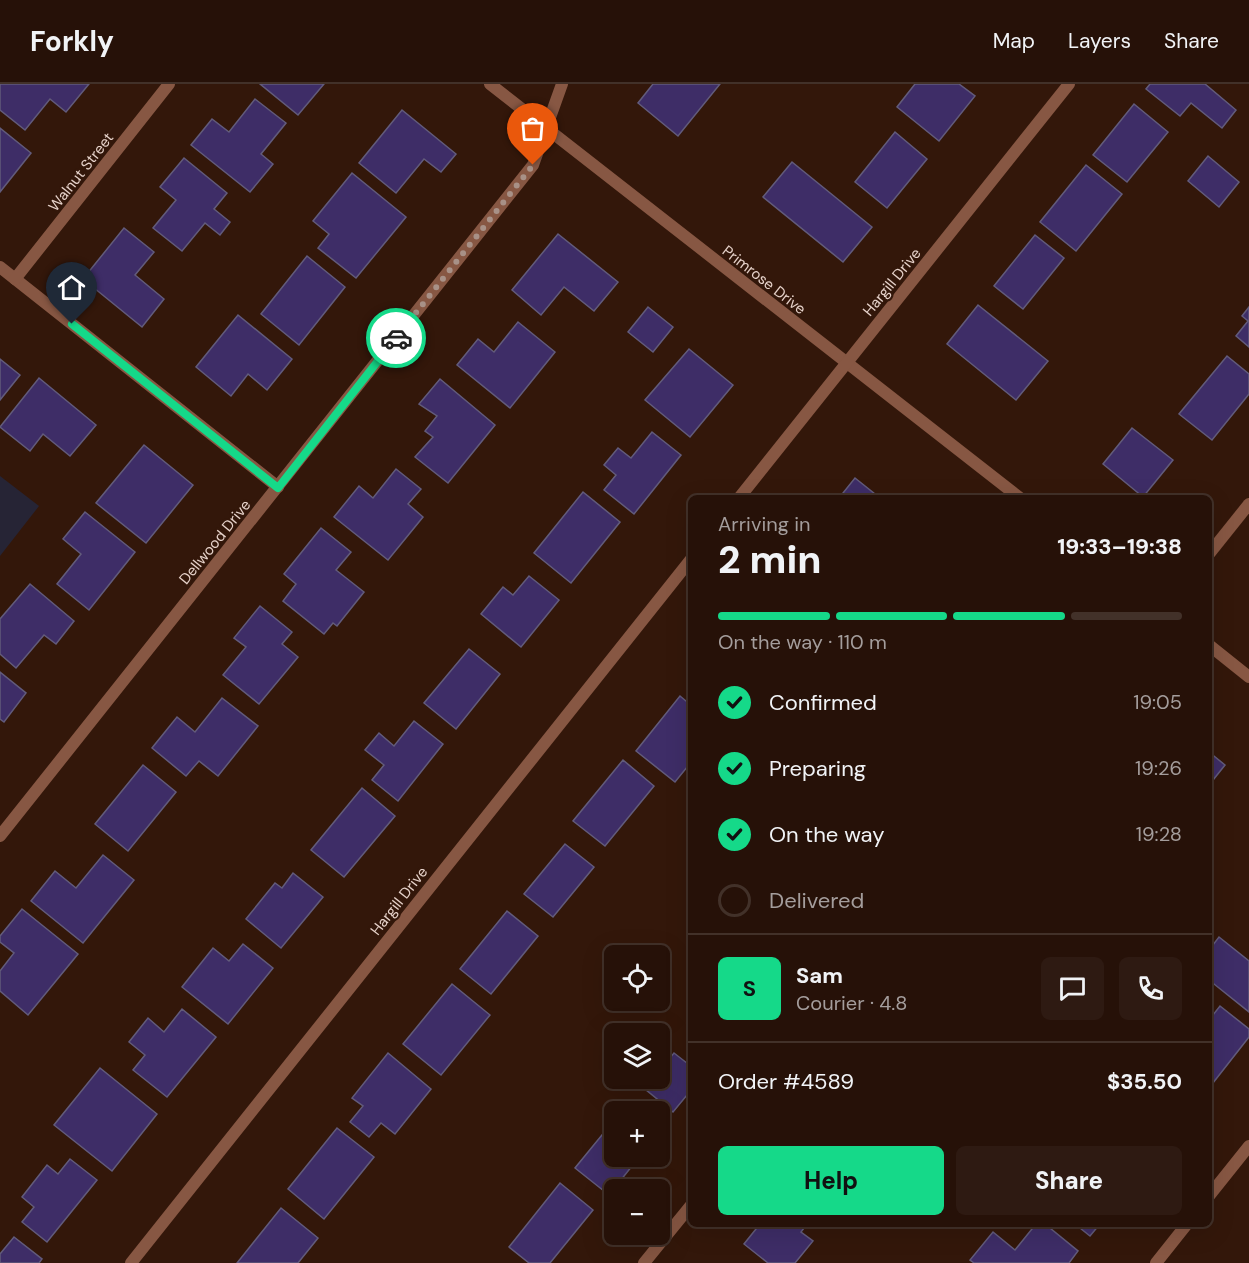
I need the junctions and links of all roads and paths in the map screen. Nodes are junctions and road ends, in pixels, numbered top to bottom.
1 (169, 84) edge
2 (490, 84) edge
3 (562, 84) edge
4 (1069, 84) edge
5 (546, 127) junction
6 (0, 267) edge
7 (15, 279) junction
8 (846, 364) junction
9 (278, 488) junction
10 (741, 495) edge
11 (1016, 495) edge
12 (1249, 504) edge
13 (1212, 550) edge
14 (688, 563) edge
15 (1212, 647) edge
16 (1249, 677) edge
17 (0, 836) edge
18 (1249, 1146) edge
19 (1212, 1192) edge
20 (688, 1209) edge
21 (1185, 1227) edge
22 (131, 1263) edge
23 (644, 1263) edge
24 (1156, 1263) edge

1 - 7 street, Walnut Street
2 - 5 street, Primrose Drive
3 - 5 street, Dellwood Drive
4 - 8 street, Hargill Drive
5 - 8 street, Primrose Drive
5 - 9 street, Dellwood Drive
6 - 7 street
7 - 9 street
8 - 10 street, Hargill Drive
8 - 11 street, Primrose Drive
9 - 17 street, Dellwood Drive
12 - 13 street
14 - 22 street, Hargill Drive
15 - 16 street
18 - 19 street
20 - 23 street
21 - 24 street

